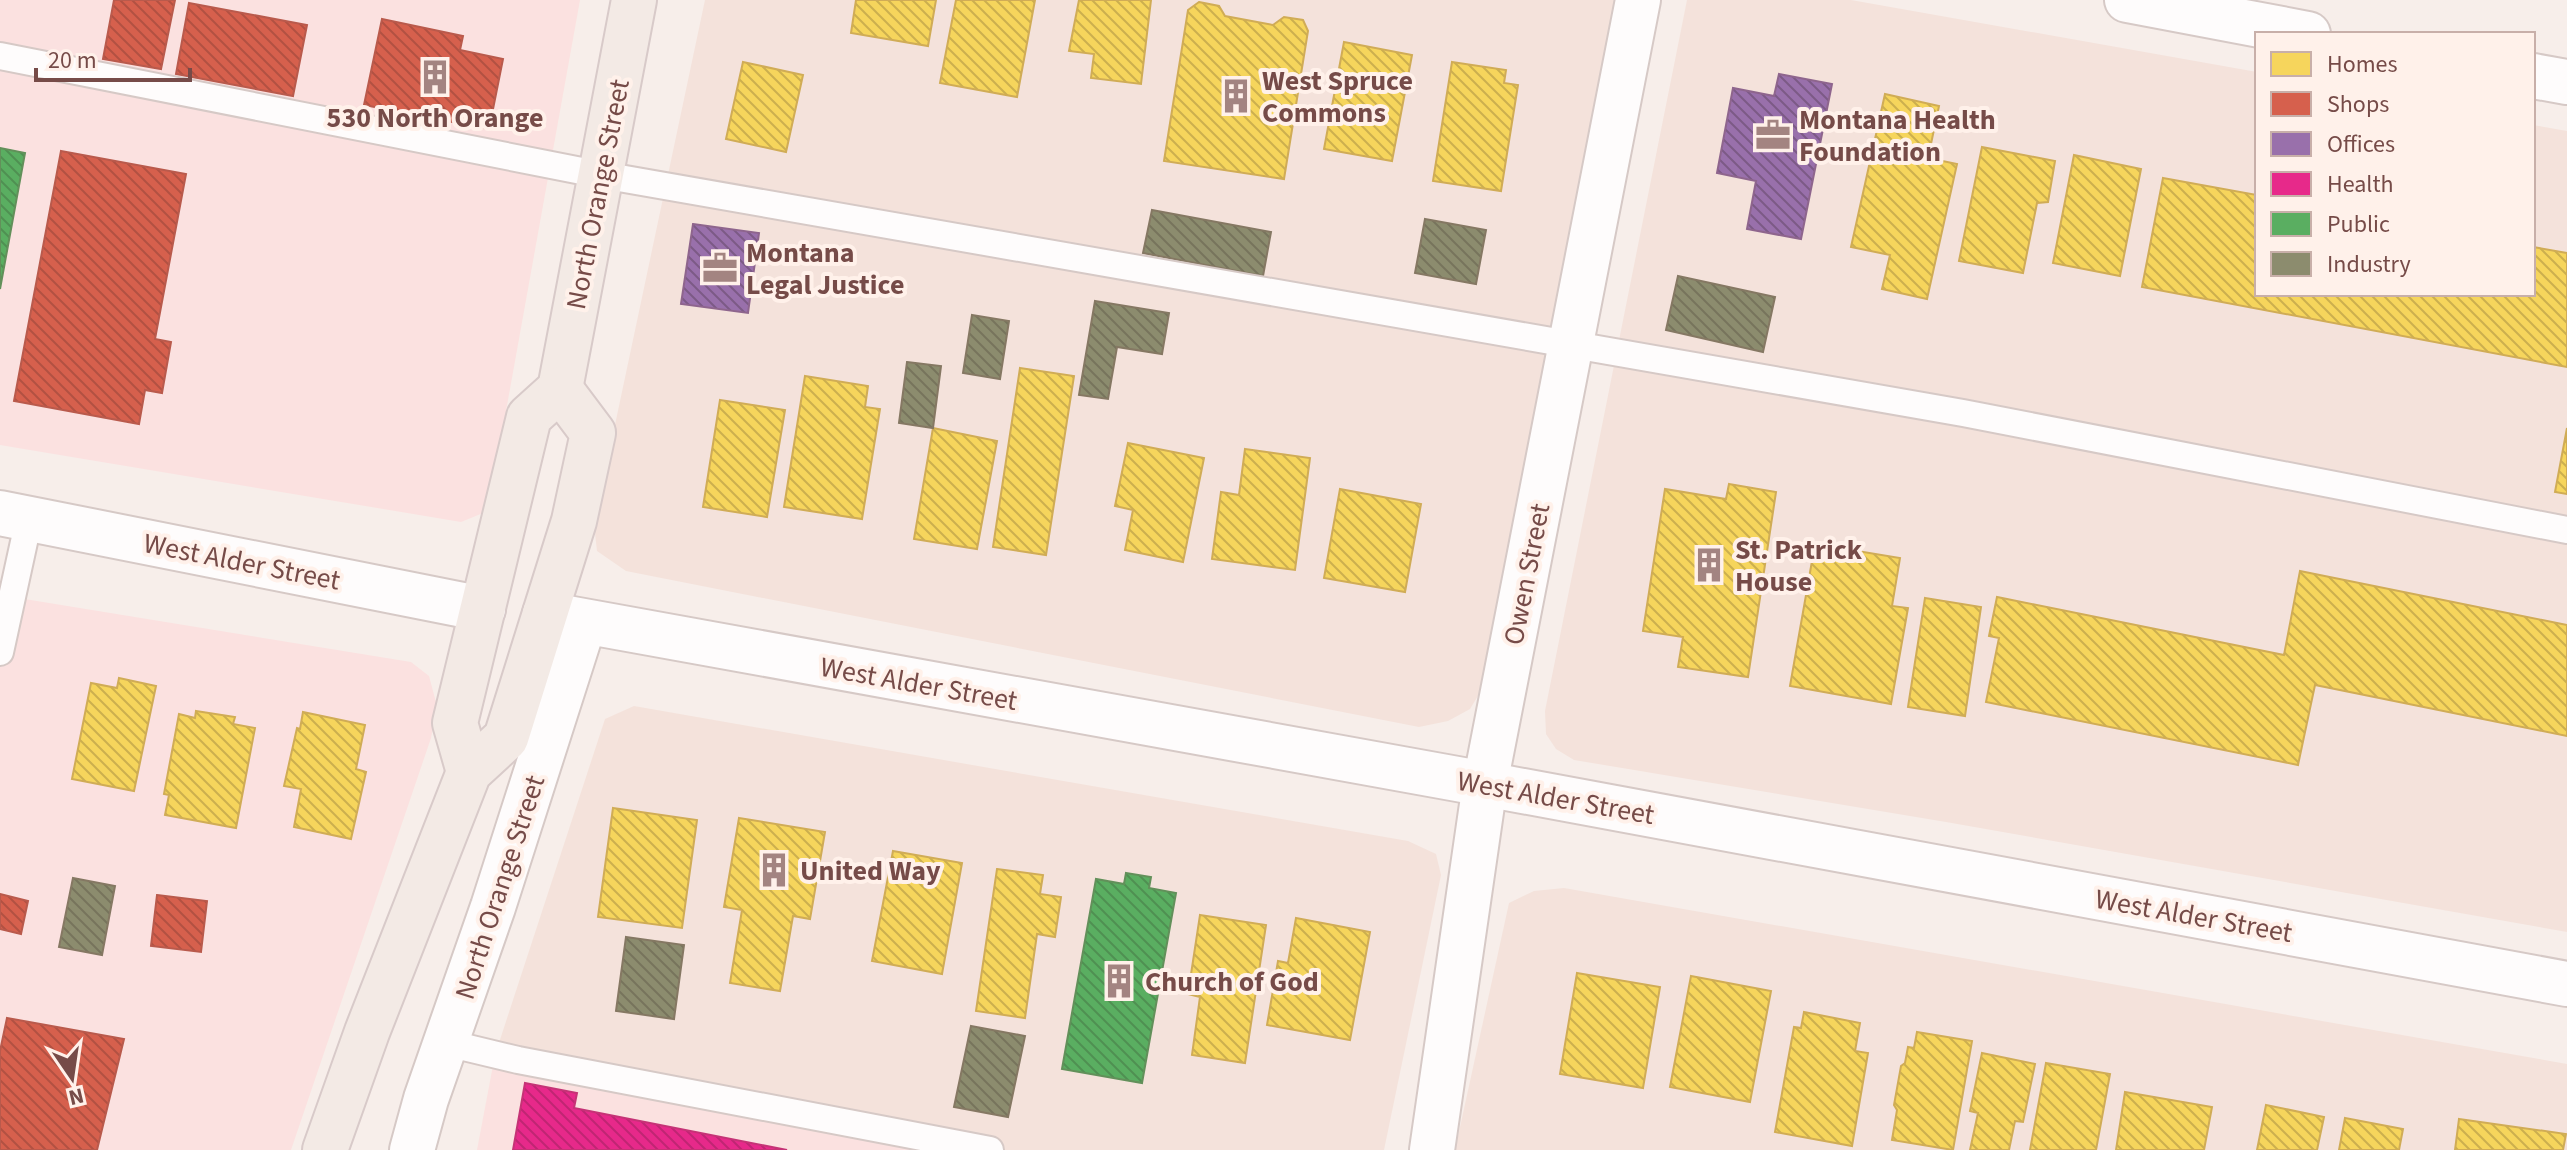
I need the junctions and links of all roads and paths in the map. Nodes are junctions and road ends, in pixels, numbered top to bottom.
1 (634, 0) edge
2 (1638, 0) edge
3 (2127, 0) edge
4 (2297, 32) edge
5 (0, 56) edge
6 (2535, 76) edge
7 (2567, 82) edge
8 (602, 175) junction
9 (1571, 346) junction
10 (560, 389) junction
11 (15, 516) edge
12 (2567, 530) edge
13 (483, 609) junction
14 (565, 618) junction
15 (0, 652) edge
16 (469, 772) junction
17 (1485, 784) junction
18 (2567, 984) edge
19 (447, 1043) junction
20 (325, 1150) edge
21 (412, 1150) edge
22 (990, 1150) edge
23 (1432, 1150) edge

1 - 8 main road, North Orange Street
2 - 9 street, Owen Street
3 - 4 street
5 - 8 lane
6 - 7 street
8 - 9 lane
8 - 10 main road, North Orange Street
9 - 12 lane
9 - 17 street, Owen Street
10 - 13 main road
10 - 14 main road, North Orange Street
11 - 13 street, West Alder Street
11 - 15 lane
13 - 16 main road
14 - 16 main road, North Orange Street
14 - 17 street, West Alder Street
14 - 19 street, North Orange Street
16 - 20 main road, North Orange Street
17 - 18 street, West Alder Street
17 - 23 street, Owen Street
19 - 21 street, North Orange Street
19 - 22 lane

